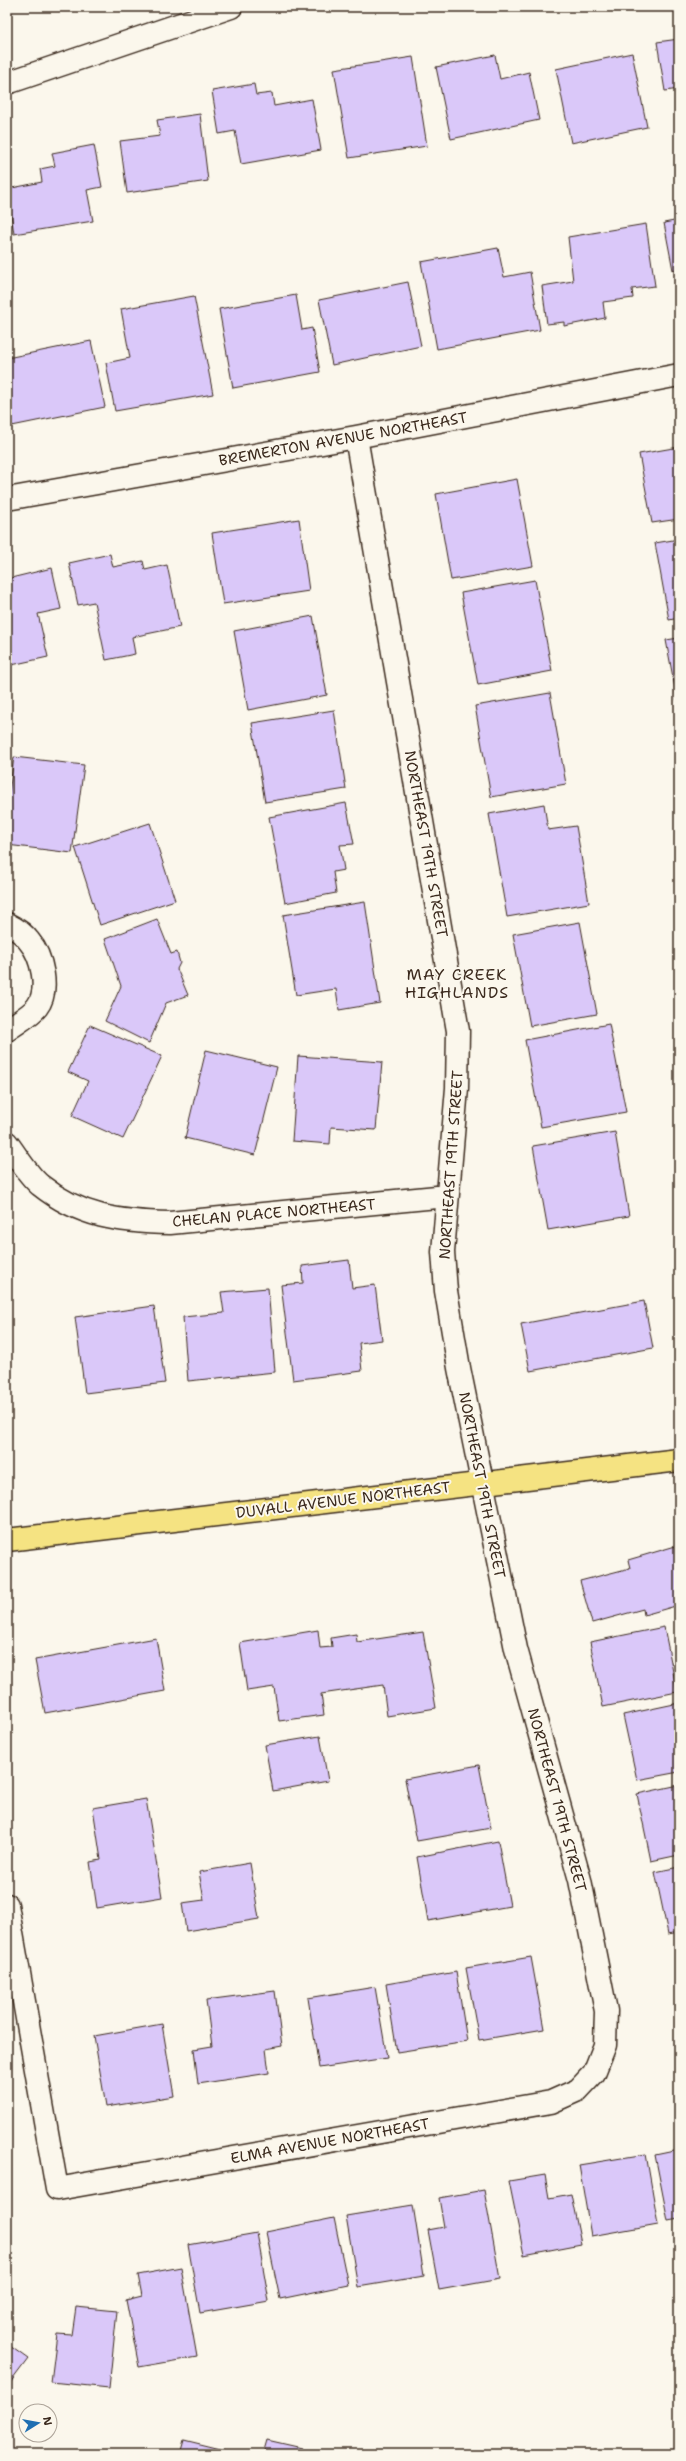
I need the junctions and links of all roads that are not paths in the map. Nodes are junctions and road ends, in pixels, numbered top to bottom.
1 (231, 7) edge
2 (179, 15) edge
3 (7, 83) edge
4 (679, 375) edge
5 (356, 437) junction
6 (7, 500) edge
7 (7, 924) edge
8 (7, 1030) edge
9 (7, 1143) edge
10 (447, 1196) junction
11 (679, 1460) edge
12 (482, 1484) junction
13 (7, 1540) edge
14 (7, 1905) edge
15 (594, 2073) joint

1 - 2 street
2 - 3 street
4 - 5 street, BREMERTON AVENUE NORTHEAST
5 - 6 street, BREMERTON AVENUE NORTHEAST
5 - 10 street, NORTHEAST 19TH STREET
7 - 8 street
9 - 10 street, CHELAN PLACE NORTHEAST
10 - 12 street, NORTHEAST 19TH STREET
11 - 12 main road, DUVALL AVENUE NORTHEAST
12 - 13 main road, DUVALL AVENUE NORTHEAST
12 - 15 street, NORTHEAST 19TH STREET
14 - 15 street, ELMA AVENUE NORTHEAST

